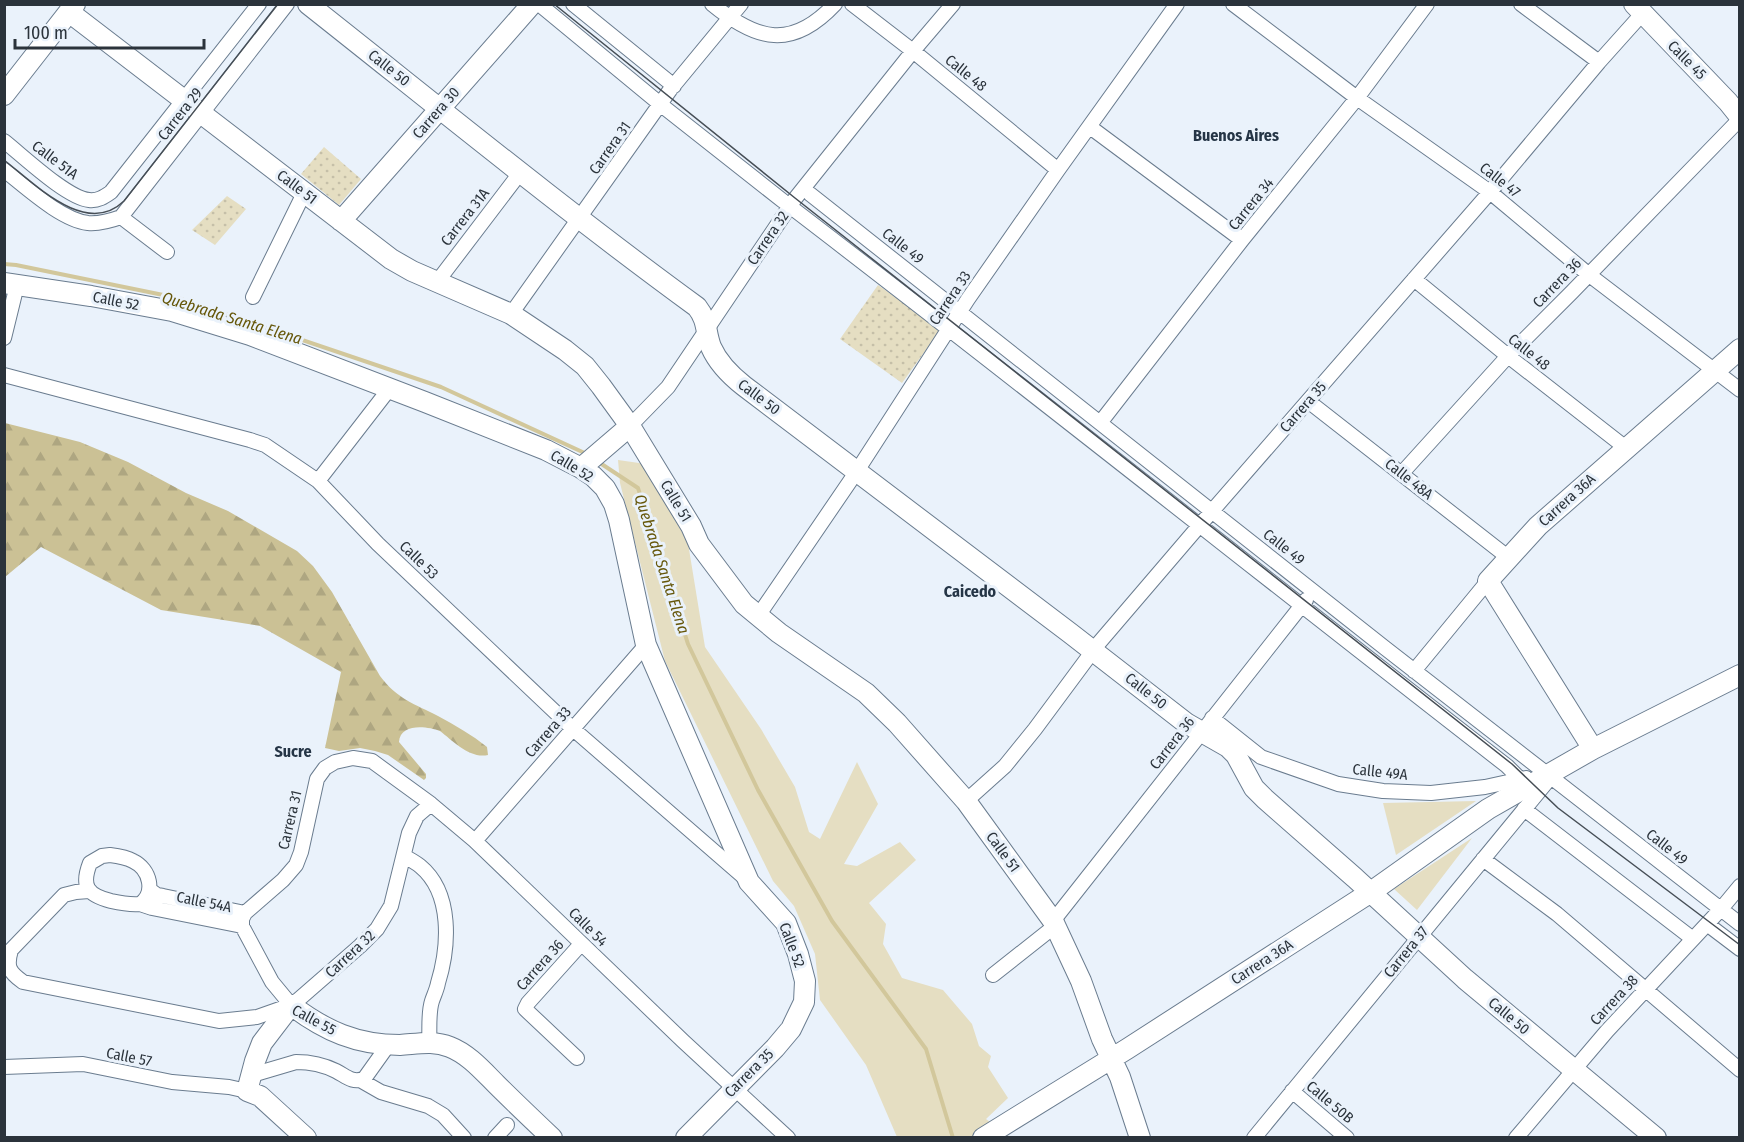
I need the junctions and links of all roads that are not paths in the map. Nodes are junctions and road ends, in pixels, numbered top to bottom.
1 (260, 4) edge
2 (287, 4) edge
3 (308, 4) edge
4 (532, 4) edge
5 (539, 4) edge
6 (573, 4) edge
7 (712, 4) edge
8 (741, 4) edge
9 (835, 4) edge
10 (852, 4) edge
11 (953, 4) edge
12 (1177, 4) edge
13 (1233, 4) edge
14 (1427, 4) edge
15 (1521, 4) edge
16 (68, 7) edge
17 (1638, 9) edge
18 (729, 18) junction
19 (913, 51) junction
20 (1599, 62) junction
21 (674, 86) junction
22 (4, 95) edge
23 (1357, 98) junction
24 (183, 100) junction
25 (660, 105) junction
26 (440, 108) junction
27 (201, 114) junction
28 (1740, 118) edge
29 (1090, 128) junction
30 (4, 141) edge
31 (4, 170) edge
32 (1058, 170) junction
33 (520, 173) junction
34 (1490, 192) junction
35 (304, 193) junction
36 (810, 194) dead end
37 (89, 200) joint
38 (783, 201) dead end
39 (796, 211) dead end
40 (121, 217) junction
41 (578, 220) junction
42 (341, 221) junction
43 (1242, 240) junction
44 (167, 252) dead end
45 (1588, 274) junction
46 (1414, 279) junction
47 (437, 282) junction
48 (11, 284) edge
49 (253, 297) dead end
50 (960, 312) junction
51 (511, 314) junction
52 (949, 328) junction
53 (706, 330) junction
54 (4, 338) edge
55 (1740, 349) edge
56 (1508, 356) junction
57 (1714, 370) junction
58 (4, 375) edge
59 (390, 388) junction
60 (1740, 390) edge
61 (1308, 401) junction
62 (1101, 423) junction
63 (630, 426) junction
64 (609, 444) junction
65 (1626, 448) junction
66 (650, 459) junction
67 (585, 465) junction
68 (857, 471) junction
69 (1402, 473) junction
70 (318, 481) junction
71 (1212, 511) junction
72 (1199, 526) junction
73 (1509, 558) junction
74 (1488, 582) junction
75 (1315, 589) junction
76 (1301, 606) junction
77 (758, 616) junction
78 (646, 645) junction
79 (1093, 651) junction
80 (1414, 671) junction
81 (1740, 675) edge
82 (1207, 725) junction
83 (572, 728) junction
84 (1593, 749) junction
85 (353, 758) joint
86 (1261, 758) junction
87 (1241, 763) junction
88 (1543, 775) junction
89 (966, 801) junction
90 (431, 804) junction
91 (1524, 809) junction
92 (475, 841) junction
93 (404, 856) junction
94 (1484, 859) junction
95 (749, 882) junction
96 (1740, 886) edge
97 (150, 890) junction
98 (89, 891) junction
99 (1371, 892) junction
100 (140, 904) junction
101 (1721, 909) junction
102 (243, 919) junction
103 (1054, 923) junction
104 (1707, 924) junction
105 (1740, 924) edge
106 (1419, 937) junction
107 (1693, 939) junction
108 (581, 944) junction
109 (1740, 949) edge
110 (993, 975) dead end
111 (1646, 990) junction
112 (804, 1002) joint
113 (291, 1005) junction
114 (429, 1042) junction
115 (389, 1044) junction
116 (577, 1058) dead end
117 (1112, 1058) junction
118 (4, 1067) edge
119 (1574, 1070) junction
120 (1740, 1070) edge
121 (360, 1080) junction
122 (250, 1083) junction
123 (734, 1088) junction
124 (1292, 1091) junction
125 (507, 1125) dead end
126 (306, 1137) edge
127 (464, 1137) edge
128 (495, 1137) edge
129 (552, 1137) edge
130 (686, 1137) edge
131 (788, 1137) edge
132 (983, 1137) edge
133 (1140, 1137) edge
134 (1254, 1137) edge
135 (1347, 1137) edge
136 (1516, 1137) edge
137 (1656, 1137) edge

1 - 24 street, Carrera 29
2 - 27 street, Carrera 29
3 - 26 street, Calle 50
4 - 26 street, Carrera 30
5 - 25 street
6 - 21 street
7 - 18 street
8 - 18 street, Carrera 31
9 - 18 street
10 - 19 street, Calle 48
11 - 19 street, Carrera 32
12 - 29 street, Carrera 33
13 - 23 street, Calle 47
14 - 23 street, Carrera 34
15 - 20 street
16 - 22 street
16 - 24 street, Calle 51
17 - 20 street, Carrera 35
17 - 28 street, Calle 45
18 - 21 street, Carrera 31
19 - 32 street, Calle 48
19 - 53 street, Carrera 32
20 - 34 street, Carrera 35
21 - 25 street, Carrera 31
23 - 34 street, Calle 47
23 - 43 street, Carrera 34
24 - 27 street, Calle 51
24 - 37 street, Carrera 29
25 - 38 street
25 - 41 street, Carrera 31
26 - 33 street, Calle 50
26 - 42 street, Carrera 30
27 - 35 street, Calle 51
27 - 40 street, Carrera 29
28 - 45 street, Carrera 36
29 - 32 street, Carrera 33
29 - 43 street
30 - 37 street, Calle 51A
31 - 40 street
32 - 50 street, Carrera 33
33 - 41 street, Calle 50
33 - 47 street, Carrera 31A
34 - 45 street, Calle 47
34 - 46 street, Carrera 35
35 - 42 street, Calle 51
35 - 49 street
36 - 50 street, Calle 49
39 - 52 street, Calle 49
40 - 44 street
41 - 51 street, Carrera 31
41 - 53 street, Calle 50
42 - 47 street, Calle 51
43 - 62 street, Carrera 34
45 - 56 street, Carrera 36
45 - 57 street, Calle 47
46 - 56 street, Calle 48
46 - 61 street, Carrera 35
47 - 51 street, Calle 51
48 - 54 street
48 - 59 street, Calle 52
50 - 52 street, Carrera 33
50 - 62 street, Calle 49
51 - 63 street, Calle 51
52 - 68 street, Carrera 33
52 - 72 street, Calle 49
53 - 63 street, Carrera 32
53 - 68 street, Calle 50
55 - 57 street, Carrera 36A
56 - 65 street, Calle 48
56 - 69 street, Carrera 36
57 - 60 street, Calle 47
57 - 65 street, Carrera 36A
58 - 70 street, Calle 53
59 - 67 street, Calle 52
59 - 70 street
61 - 69 street, Calle 48A
61 - 71 street, Carrera 35
62 - 71 street, Calle 49
63 - 64 street, Carrera 32
63 - 66 street, Calle 51
64 - 66 street
64 - 67 street, Carrera 32
65 - 73 street, Carrera 36A
66 - 77 street, Calle 51
67 - 78 street, Calle 52
68 - 77 street, Carrera 33
68 - 79 street, Calle 50
69 - 73 street, Calle 48A
70 - 83 street, Calle 53
71 - 72 street, Carrera 35
71 - 75 street, Calle 49
72 - 76 street, Calle 49
72 - 79 street, Carrera 35
73 - 74 street, Carrera 36A
74 - 80 street, Carrera 36A
74 - 84 street
75 - 76 street, Carrera 36
75 - 80 street, Calle 49
76 - 82 street, Carrera 36
76 - 88 street, Calle 49
77 - 89 street, Calle 51
78 - 83 street, Carrera 33
78 - 95 street, Calle 52
79 - 82 street, Calle 50
79 - 89 street, Carrera 35
80 - 88 street, Calle 49
81 - 84 street, Carrera 37
82 - 86 street, Calle 49A
82 - 87 street, Calle 50
82 - 103 street, Carrera 36
83 - 92 street, Carrera 33
83 - 95 street, Calle 53
84 - 88 street, Carrera 37
85 - 90 street, Calle 54
85 - 102 street, Carrera 31
86 - 87 street
86 - 88 street, Calle 49A
87 - 99 street, Calle 50
88 - 91 street, Carrera 37
88 - 99 street, Carrera 36A
88 - 101 street, Calle 49
89 - 103 street, Calle 51
90 - 92 street, Calle 54
90 - 93 street, Carrera 32
91 - 94 street, Carrera 37
91 - 107 street
92 - 108 street, Calle 54
93 - 113 street, Carrera 32
93 - 114 street
94 - 106 street, Carrera 37
94 - 111 street
95 - 112 street, Calle 52
96 - 101 street, Carrera 38
97 - 98 street
97 - 100 street
97 - 102 street, Calle 54A
98 - 100 street
98 - 113 street, Calle 55
99 - 106 street, Calle 50
99 - 117 street, Carrera 36A
100 - 102 street, Calle 54A
101 - 104 street, Carrera 38
101 - 105 street, Calle 49
102 - 113 street, Calle 54A
103 - 110 street, Carrera 36
103 - 117 street, Calle 51
104 - 107 street, Carrera 38
104 - 109 street
106 - 119 street, Calle 50
106 - 124 street, Carrera 37
107 - 111 street, Carrera 38
108 - 116 street, Carrera 36
108 - 123 street, Calle 54
111 - 119 street, Carrera 38
111 - 120 street
112 - 123 street, Carrera 35
113 - 115 street, Calle 55
113 - 122 street, Carrera 32
114 - 115 street, Calle 55
114 - 129 street, Calle 55
115 - 121 street
117 - 132 street, Carrera 36A
117 - 133 street, Calle 51
118 - 122 street, Calle 57
119 - 136 street, Carrera 38
119 - 137 street, Calle 50
121 - 122 street
121 - 127 street
122 - 126 street
123 - 130 street, Carrera 35
123 - 131 street, Calle 54
124 - 134 street, Carrera 37
124 - 135 street, Calle 50B
125 - 128 street

